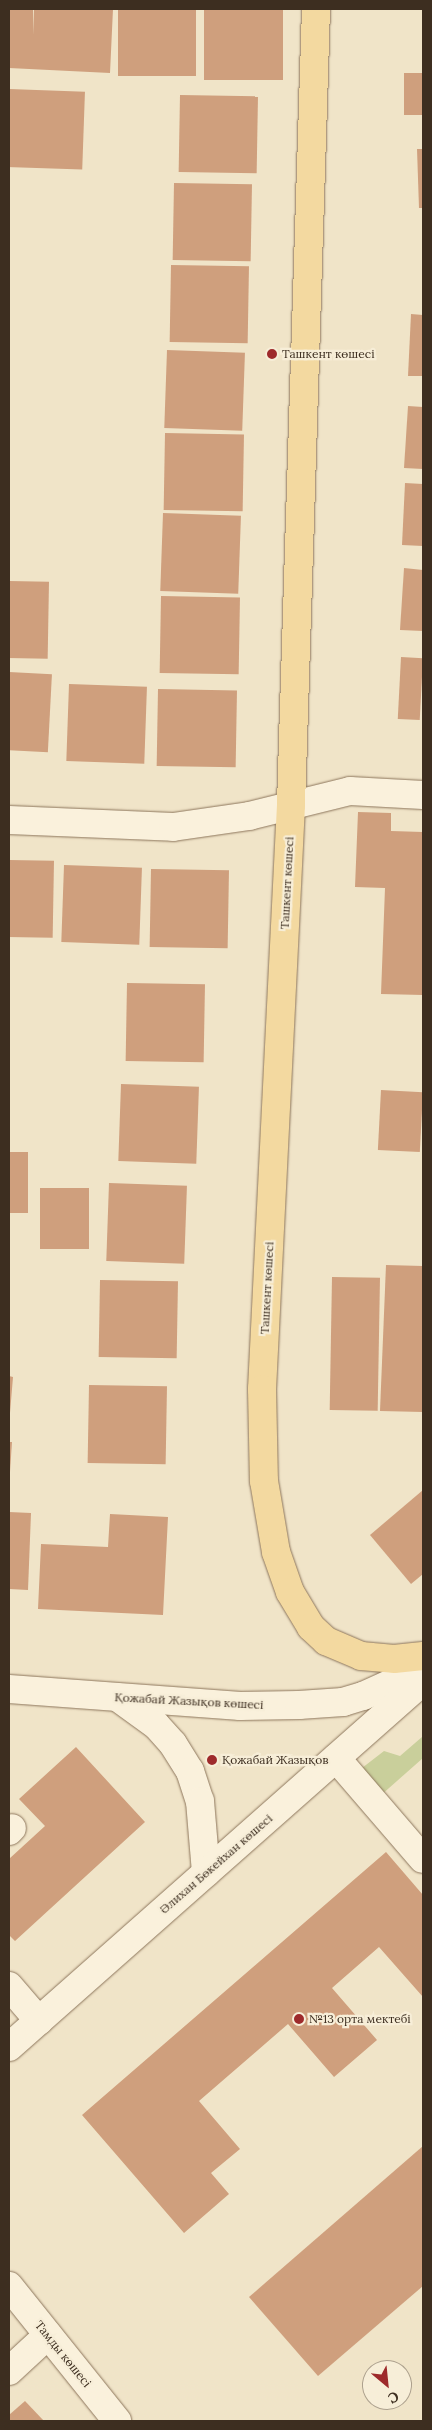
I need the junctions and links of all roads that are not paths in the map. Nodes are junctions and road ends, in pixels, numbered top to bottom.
1 (316, 9) edge
2 (423, 795) edge
3 (291, 805) junction
4 (9, 820) edge
5 (423, 1656) edge
6 (423, 1668) edge
7 (423, 1681) edge
8 (9, 1689) edge
9 (117, 1697) junction
10 (336, 1758) junction
11 (423, 1859) edge
12 (206, 1873) junction
13 (9, 1986) edge
14 (38, 2021) junction
15 (9, 2047) edge
16 (9, 2286) edge
17 (48, 2335) junction
18 (9, 2371) edge
19 (117, 2421) edge

1 - 3 main road, Ташкент көшесі
2 - 3 street
3 - 4 street
3 - 5 main road, Ташкент көшесі
6 - 9 street, Қожабай Жазықов көшесі
7 - 10 street, Әлихан Бөкейхан көшесі
8 - 9 street, Қожабай Жазықов көшесі
9 - 12 street
10 - 11 street
10 - 12 street, Әлихан Бөкейхан көшесі
12 - 14 street, Әлихан Бөкейхан көшесі
13 - 14 street
14 - 15 street, Әлихан Бөкейхан көшесі
16 - 17 street, Тамды көшесі
17 - 18 street
17 - 19 street, Тамды көшесі

